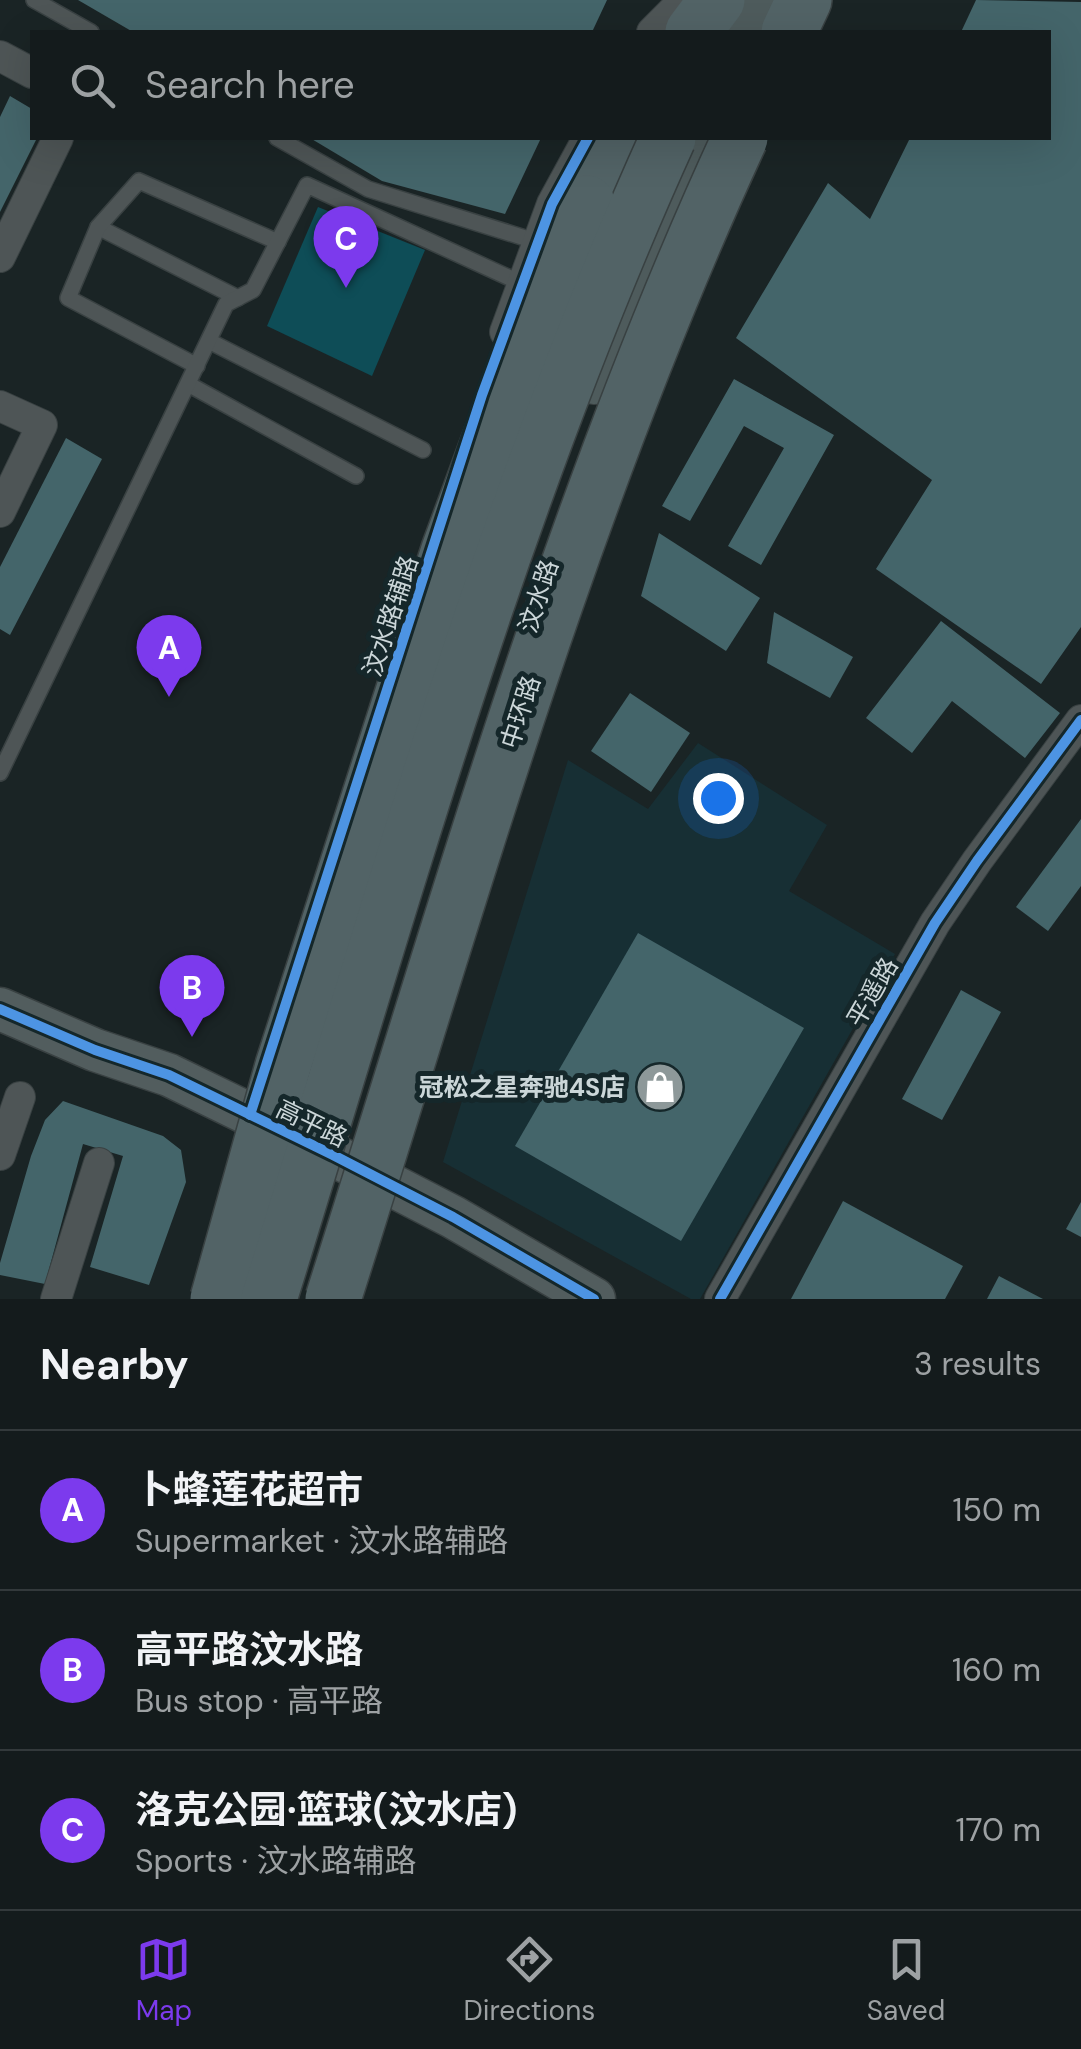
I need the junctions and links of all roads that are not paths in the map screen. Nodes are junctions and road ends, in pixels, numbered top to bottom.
1 (34, 0) edge
2 (684, 0) edge
3 (718, 0) edge
4 (731, 0) edge
5 (766, 0) edge
6 (792, 0) edge
7 (804, 0) edge
8 (817, 0) edge
9 (87, 30) edge
10 (654, 30) edge
11 (695, 30) edge
12 (704, 30) edge
13 (717, 30) edge
14 (752, 30) edge
15 (779, 30) edge
16 (790, 30) edge
17 (803, 30) edge
18 (0, 56) edge
19 (30, 72) edge
20 (57, 140) edge
21 (281, 140) edge
22 (587, 140) edge
23 (623, 140) edge
24 (653, 140) edge
25 (669, 140) edge
26 (670, 140) edge
27 (703, 140) edge
28 (729, 140) edge
29 (739, 140) edge
30 (753, 140) edge
31 (672, 207) junction
32 (98, 227) junction
33 (278, 242) junction
34 (538, 242) junction
35 (0, 257) edge
36 (522, 284) junction
37 (238, 298) junction
38 (209, 340) junction
39 (196, 366) junction
40 (188, 384) junction
41 (0, 406) edge
42 (423, 450) dead end
43 (356, 476) dead end
44 (0, 512) edge
45 (478, 704) junction
46 (1081, 720) edge
47 (0, 773) edge
48 (416, 784) junction
49 (356, 786) junction
50 (394, 848) junction
51 (0, 1010) edge
52 (20, 1097) dead end
53 (250, 1115) junction
54 (0, 1154) edge
55 (342, 1160) junction
56 (100, 1162) dead end
57 (56, 1299) edge
58 (218, 1299) edge
59 (249, 1299) edge
60 (268, 1299) edge
61 (287, 1299) edge
62 (311, 1299) edge
63 (333, 1299) edge
64 (348, 1299) edge
65 (594, 1299) edge
66 (720, 1299) edge

1 - 9 lane
2 - 10 street
3 - 11 highway
3 - 12 main road
4 - 13 highway
5 - 14 main road
6 - 15 main road
7 - 16 highway
8 - 17 main road
18 - 19 street
20 - 35 street
21 - 34 lane
22 - 34 street, 汶水路辅路
23 - 58 highway, bridge
24 - 48 main road, 汶水路
25 - 60 highway, bridge
26 - 31 main road
27 - 31 main road, 汶水路
28 - 55 main road, 汶水路
29 - 63 highway, 中环路, bridge
30 - 55 main road, 汶水路
31 - 45 main road, 汶水路
32 - 33 lane
32 - 37 lane
32 - 39 lane
33 - 36 lane
33 - 37 lane
34 - 36 street, 汶水路辅路
36 - 49 street, 汶水路辅路
37 - 38 lane
38 - 39 lane
38 - 42 lane
39 - 40 lane
40 - 43 lane
40 - 47 lane
41 - 44 street
45 - 48 main road
45 - 55 main road, 汶水路
46 - 66 street, 平遥路
48 - 50 main road, 汶水路
49 - 50 street
49 - 53 street, 汶水路辅路
50 - 55 main road, 汶水路
51 - 53 street, 高平路
52 - 54 street
53 - 55 street, 高平路
55 - 59 main road, 汶水路
55 - 61 main road, 汶水路
55 - 62 main road, 汶水路
55 - 64 main road, 汶水路
55 - 65 street, 高平路
56 - 57 street

